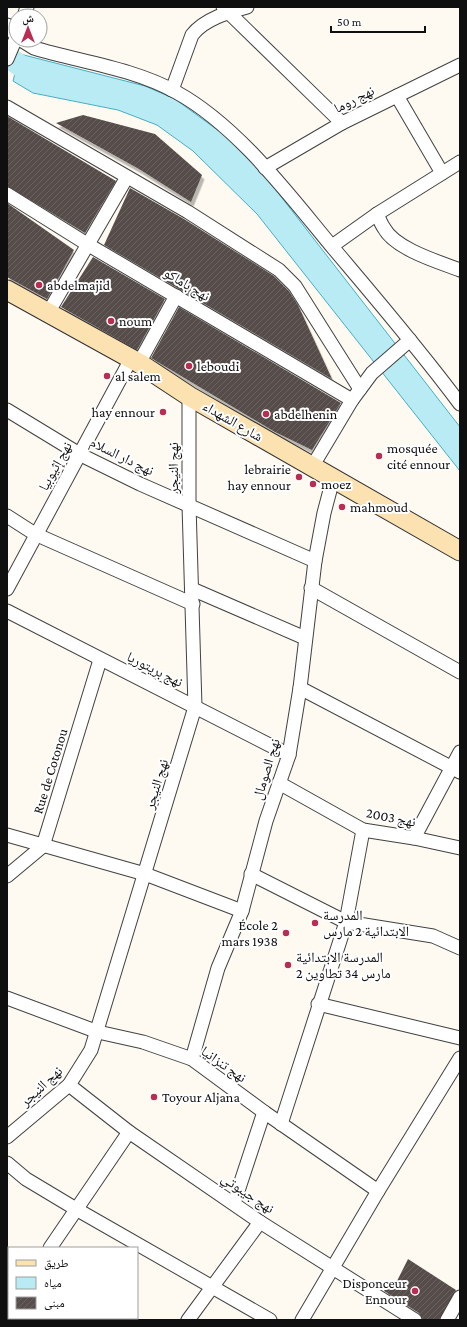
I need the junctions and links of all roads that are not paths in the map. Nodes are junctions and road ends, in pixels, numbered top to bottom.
1 (247, 7) edge
2 (226, 10) edge
3 (12, 48) edge
4 (34, 48) edge
5 (7, 59) edge
6 (460, 65) edge
7 (172, 90) junction
8 (397, 96) junction
9 (7, 107) edge
10 (342, 123) junction
11 (460, 162) edge
12 (265, 168) junction
13 (442, 173) junction
14 (127, 177) junction
15 (7, 194) edge
16 (377, 214) junction
17 (87, 244) junction
18 (332, 246) junction
19 (460, 270) edge
20 (7, 290) edge
21 (176, 296) junction
22 (48, 313) junction
23 (408, 342) junction
24 (135, 361) junction
25 (360, 389) junction
26 (190, 396) junction
27 (352, 400) junction
28 (460, 404) edge
29 (7, 410) edge
30 (81, 455) junction
31 (312, 467) junction
32 (333, 479) junction
33 (189, 505) junction
34 (7, 516) edge
35 (35, 534) junction
36 (460, 551) edge
37 (315, 561) junction
38 (311, 588) junction
39 (7, 589) edge
40 (192, 589) junction
41 (193, 604) junction
42 (7, 611) edge
43 (305, 638) junction
44 (100, 660) junction
45 (460, 672) edge
46 (300, 688) junction
47 (195, 708) junction
48 (460, 752) edge
49 (289, 755) junction
50 (456, 770) edge
51 (279, 783) junction
52 (363, 830) junction
53 (7, 835) edge
54 (414, 838) junction
55 (43, 846) junction
56 (460, 848) edge
57 (145, 874) junction
58 (251, 874) junction
59 (7, 876) edge
60 (242, 911) junction
61 (346, 922) junction
62 (460, 948) edge
63 (7, 998) edge
64 (318, 1004) junction
65 (98, 1032) junction
66 (460, 1038) edge
67 (460, 1058) edge
68 (192, 1060) junction
69 (69, 1085) junction
70 (264, 1112) junction
71 (281, 1124) junction
72 (129, 1132) junction
73 (7, 1137) edge
74 (7, 1163) edge
75 (378, 1191) junction
76 (234, 1203) junction
77 (76, 1209) junction
78 (260, 1222) junction
79 (51, 1247) edge
80 (333, 1266) junction
81 (212, 1287) junction
82 (460, 1297) edge
83 (188, 1320) edge
84 (270, 1320) edge
85 (302, 1320) edge
86 (415, 1320) edge
87 (447, 1320) edge

1 - 2 street
2 - 7 street
2 - 10 street
3 - 5 street
4 - 7 street
6 - 8 street, نهج روما
7 - 12 street
8 - 10 street, نهج روما
8 - 13 street
9 - 14 street
10 - 12 street, نهج روما
11 - 13 street
12 - 18 street
13 - 16 street
14 - 17 street
14 - 25 street
15 - 17 street, نهج باماكو
16 - 18 street
16 - 19 street
17 - 21 street, نهج باماكو
17 - 22 street
18 - 23 street
20 - 22 main road, شارع الشهداء
21 - 24 street, نهج إثيوبيا
21 - 27 street, نهج باماكو
22 - 24 main road, شارع الشهداء
23 - 25 street
23 - 28 street
24 - 26 main road, شارع الشهداء
24 - 30 street, نهج إثيوبيا
25 - 27 street
26 - 31 main road, شارع الشهداء
26 - 33 street, نهج النيجر
27 - 31 street
29 - 30 street, نهج دار السلام
30 - 33 street, نهج دار السلام
30 - 35 street, نهج إثيوبيا
31 - 32 main road, شارع الشهداء
32 - 36 main road, شارع الشهداء
32 - 37 street, نهج الصومال
33 - 37 street, نهج دار السلام
33 - 40 street, نهج النيجر
34 - 35 street
35 - 39 street, نهج إثيوبيا
35 - 41 street
37 - 38 street, نهج الصومال
38 - 43 street, نهج الصومال
38 - 45 street
40 - 41 street, نهج النيجر
40 - 43 street
41 - 47 street, نهج النيجر
42 - 44 street, نهج بريتوريا
43 - 46 street, نهج الصومال
44 - 47 street, نهج بريتوريا
44 - 55 street, Rue de Cotonou
46 - 49 street, نهج الصومال
46 - 50 street
47 - 49 street, نهج بريتوريا
47 - 57 street, نهج النيجر
48 - 50 street
49 - 51 street, نهج الصومال
50 - 54 street
51 - 52 street, نهج 2003
51 - 58 street, نهج الصومال
52 - 54 street, نهج 2003
52 - 61 street
53 - 55 street
54 - 56 street, نهج 2003
55 - 57 street
55 - 59 street
57 - 60 street
57 - 65 street, نهج النيجر
58 - 60 street, نهج الصومال
58 - 61 street
60 - 68 street, نهج الصومال
61 - 62 street
61 - 64 street
63 - 65 street, نهج تنزانيا
64 - 66 street
64 - 71 street
65 - 68 street, نهج تنزانيا
65 - 69 street, نهج النيجر
67 - 75 street
68 - 70 street, نهج تنزانيا
69 - 72 street, نهج جيبوتي
69 - 73 street, نهج النيجر
70 - 71 street, نهج تنزانيا
70 - 76 street
71 - 75 street, نهج تنزانيا
72 - 76 street, نهج جيبوتي
72 - 77 street
74 - 77 street
75 - 80 street
76 - 78 street, نهج جيبوتي
77 - 79 street
77 - 81 street
78 - 80 street, نهج جيبوتي
78 - 81 street
80 - 85 street
80 - 86 street, نهج جيبوتي
81 - 83 street
81 - 84 street
82 - 87 street

